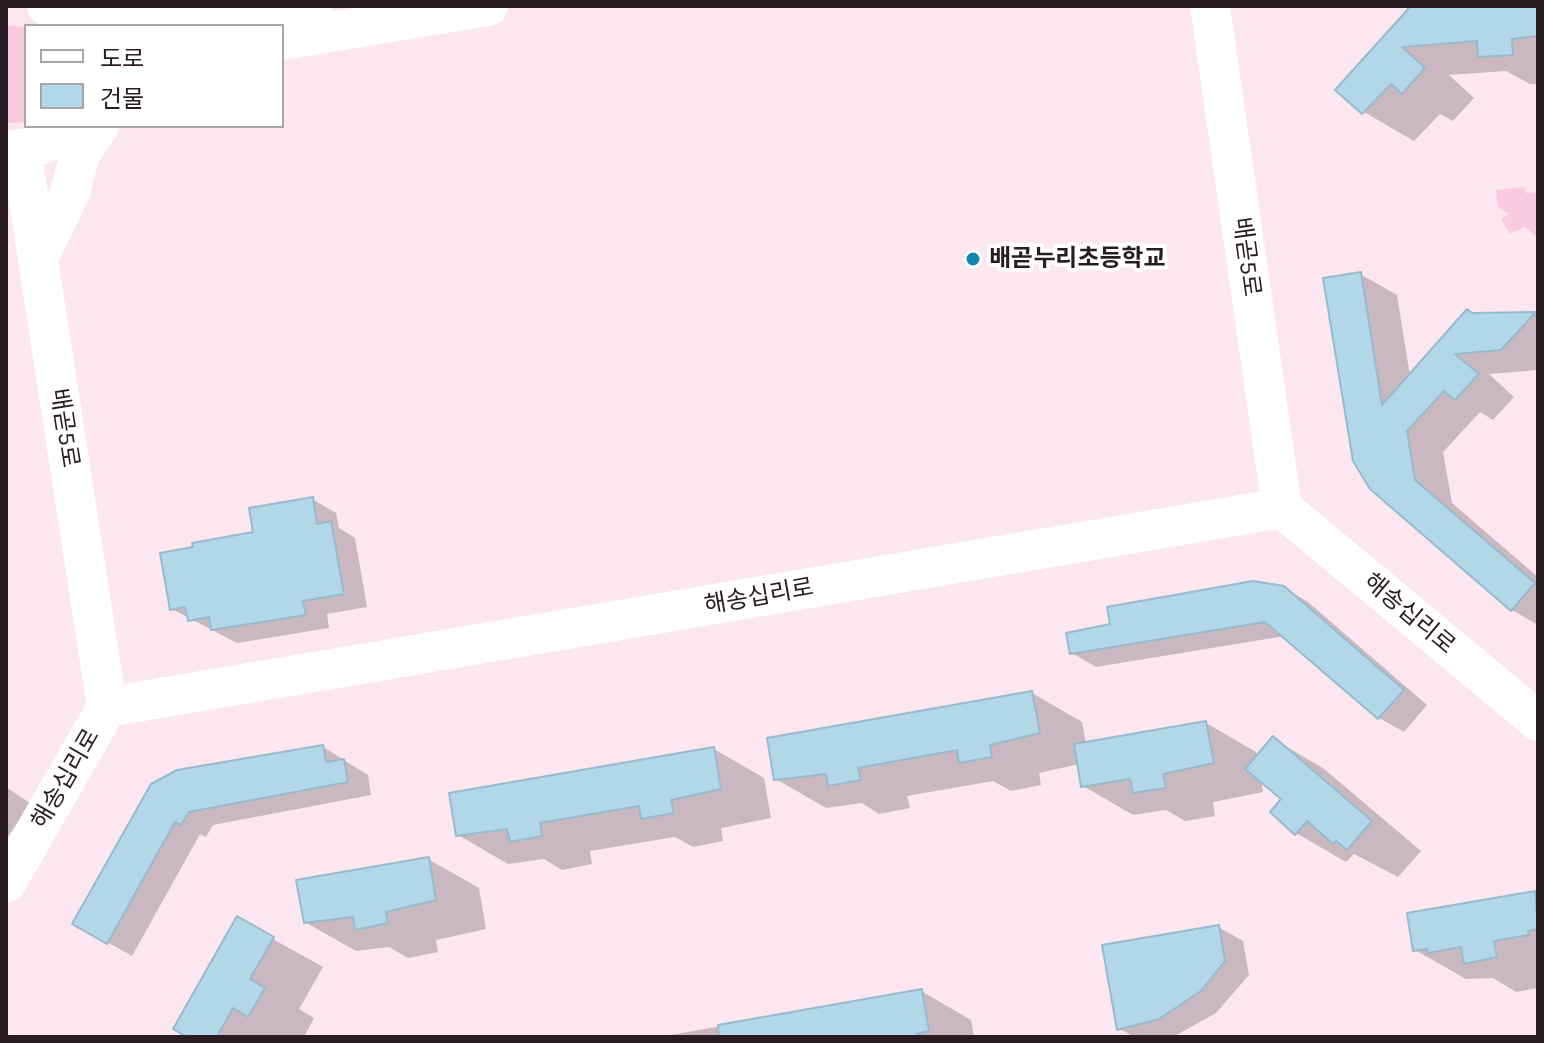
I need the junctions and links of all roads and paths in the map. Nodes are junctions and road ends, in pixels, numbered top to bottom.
1 (47, 6) edge
2 (92, 6) edge
3 (357, 6) edge
4 (488, 6) edge
5 (1189, 6) edge
6 (1210, 6) edge
7 (1240, 6) edge
8 (70, 24) edge
9 (194, 24) edge
10 (244, 24) edge
11 (284, 40) edge
12 (1216, 48) junction
13 (66, 128) edge
14 (98, 128) edge
15 (13, 150) edge
16 (6, 205) edge
17 (38, 258) junction
18 (1282, 508) junction
19 (107, 707) junction
20 (1538, 721) edge
21 (6, 883) edge

1 - 8 street
2 - 9 street
3 - 10 street
4 - 11 street
5 - 12 street
6 - 12 street, 배곧5로
7 - 12 street
12 - 18 street, 배곧5로
13 - 15 street, 배곧5로
14 - 17 street
15 - 17 street, 배곧5로
16 - 17 street
17 - 19 street, 배곧5로
18 - 19 street, 해송십리로
18 - 20 street, 해송십리로
19 - 21 street, 해송십리로

